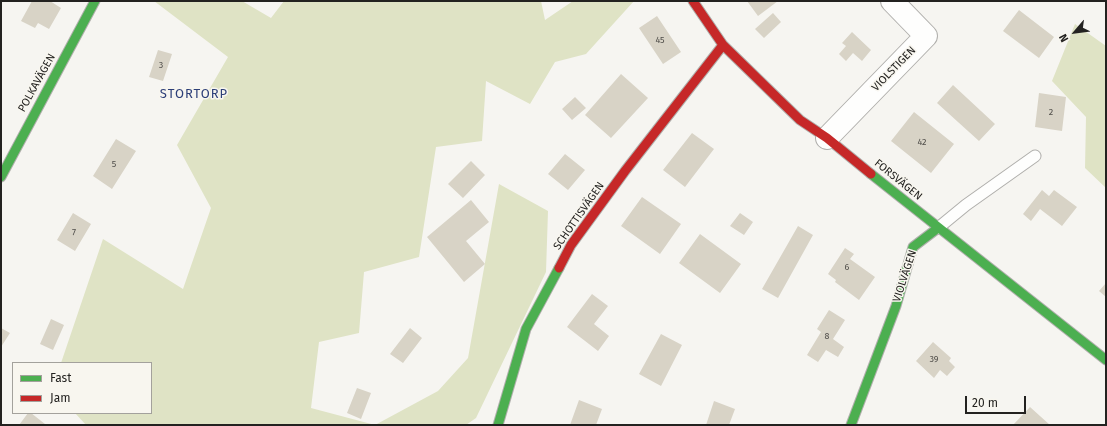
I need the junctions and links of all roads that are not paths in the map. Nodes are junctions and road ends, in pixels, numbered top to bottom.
1 (95, 1) edge
2 (693, 1) edge
3 (892, 1) edge
4 (723, 45) junction
5 (827, 138) junction
6 (1035, 156) dead end
7 (1, 177) edge
8 (938, 228) junction
9 (1106, 360) edge
10 (498, 425) edge
11 (852, 425) edge

1 - 7 street, POLKAVÄGEN
2 - 4 street, FORSVÄGEN
3 - 5 street, VIOLSTIGEN
4 - 5 street, FORSVÄGEN
4 - 10 street, SCHOTTISVÄGEN
5 - 8 street, FORSVÄGEN
6 - 8 lane, VIOLVÄGEN
8 - 9 street, FORSVÄGEN
8 - 11 street, VIOLVÄGEN

